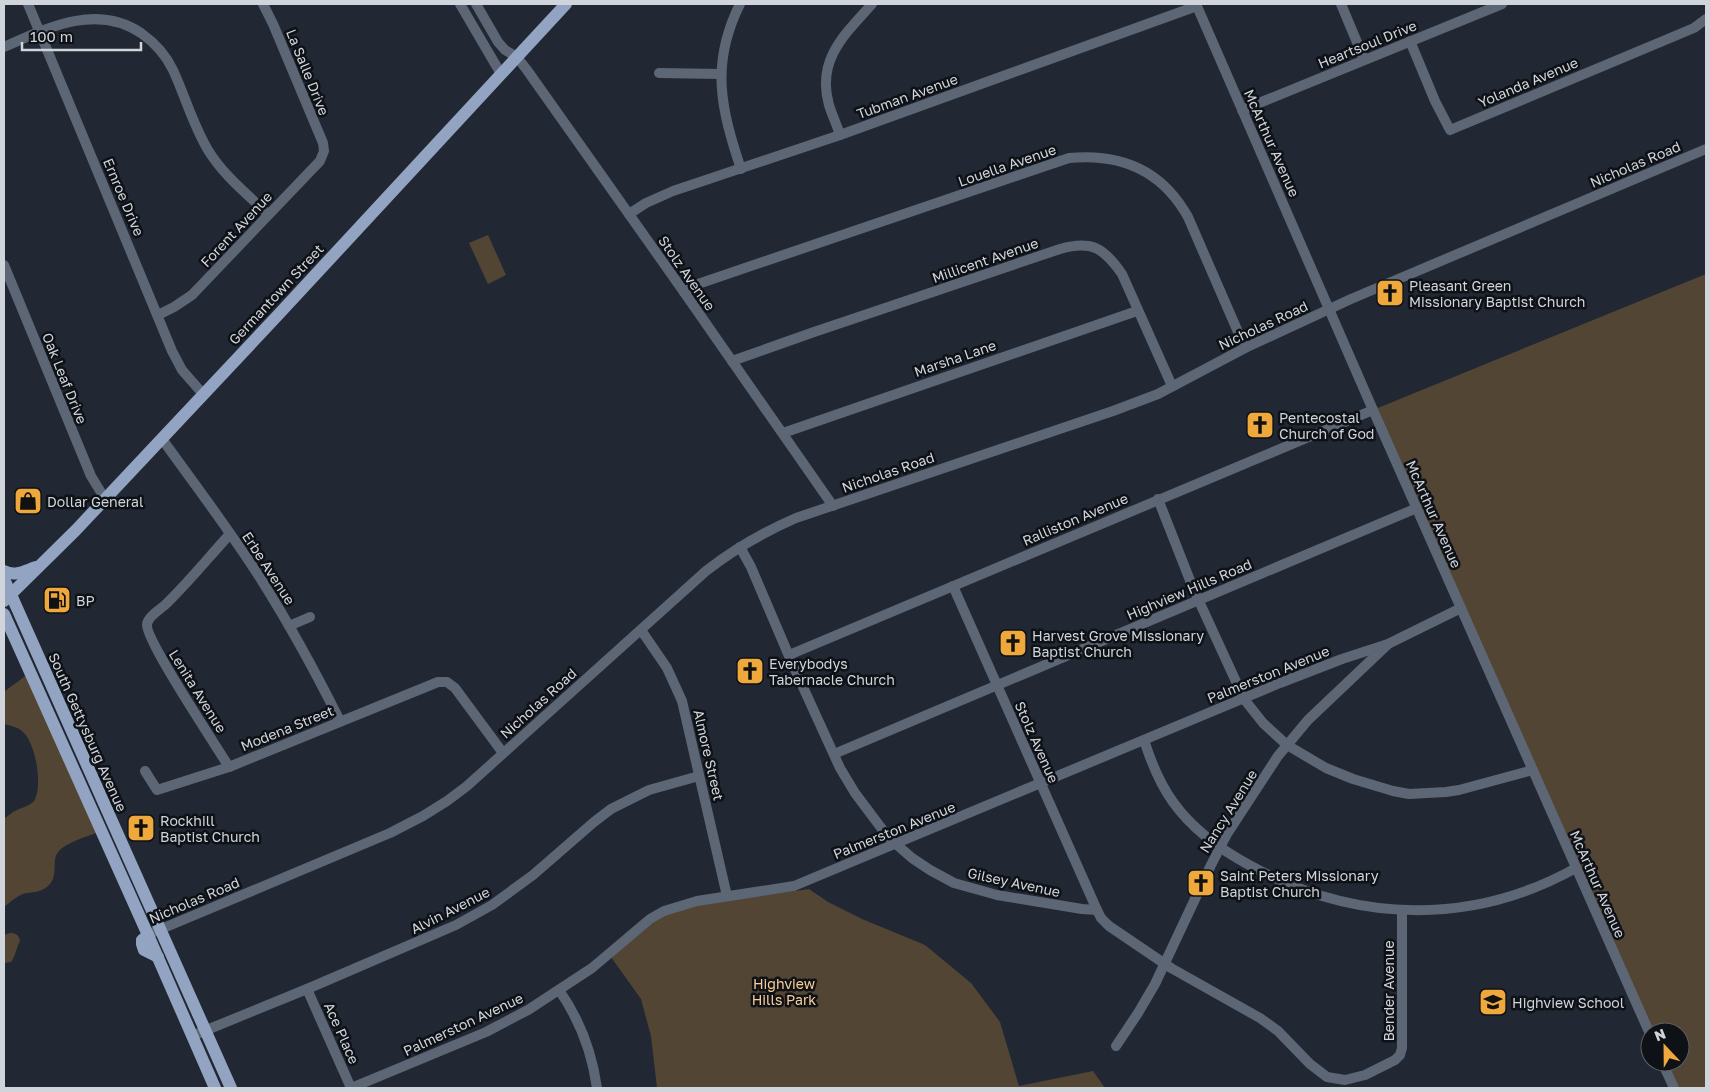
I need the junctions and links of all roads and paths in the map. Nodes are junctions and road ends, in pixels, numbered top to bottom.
1 (28, 4) edge
2 (263, 4) edge
3 (460, 4) edge
4 (476, 4) edge
5 (566, 4) edge
6 (740, 4) edge
7 (872, 4) edge
8 (1341, 4) edge
9 (1470, 4) edge
10 (1502, 4) edge
11 (1196, 5) edge
12 (1474, 15) junction
13 (1706, 19) edge
14 (40, 31) junction
15 (1410, 41) junction
16 (4, 47) edge
17 (517, 57) junction
18 (1364, 59) junction
19 (659, 73) dead end
20 (501, 74) junction
21 (721, 74) junction
22 (1242, 110) junction
23 (840, 134) junction
24 (1706, 150) edge
25 (324, 151) joint
26 (741, 169) junction
27 (268, 214) junction
28 (629, 214) junction
29 (4, 265) edge
30 (684, 292) junction
31 (1330, 310) junction
32 (1137, 311) junction
33 (158, 315) junction
34 (1245, 348) junction
35 (732, 361) junction
36 (1172, 386) junction
37 (203, 394) junction
38 (1373, 410) junction
39 (782, 433) junction
40 (162, 439) junction
41 (105, 499) junction
42 (1158, 500) junction
43 (833, 506) junction
44 (1417, 508) junction
45 (230, 534) junction
46 (740, 547) junction
47 (40, 566) junction
48 (4, 571) edge
49 (4, 579) edge
50 (953, 586) junction
51 (7, 598) edge
52 (1199, 600) junction
53 (1461, 608) junction
54 (4, 614) edge
55 (310, 617) dead end
56 (289, 626) junction
57 (641, 630) junction
58 (9, 635) edge
59 (1388, 644) junction
60 (789, 655) junction
61 (996, 685) junction
62 (1244, 699) junction
63 (340, 720) junction
64 (1144, 740) junction
65 (1287, 745) junction
66 (503, 753) junction
67 (834, 754) junction
68 (229, 767) junction
69 (1533, 770) junction
70 (145, 771) dead end
71 (699, 776) junction
72 (1041, 784) junction
73 (896, 843) junction
74 (1220, 848) junction
75 (1576, 868) junction
76 (727, 896) junction
77 (1097, 910) junction
78 (1402, 910) junction
79 (154, 932) junction
80 (1164, 963) junction
81 (307, 989) junction
82 (559, 990) junction
83 (1645, 1022) edge
84 (205, 1030) junction
85 (192, 1036) junction
86 (1116, 1046) dead end
87 (1667, 1072) edge
88 (215, 1088) edge
89 (231, 1088) edge
90 (351, 1088) edge
91 (597, 1088) edge
92 (1674, 1088) edge

1 - 14 street, Ernroe Drive
2 - 25 street, La Salle Drive
3 - 20 street
4 - 17 street, Stolz Avenue
5 - 17 main road, Germantown Street
6 - 21 street
7 - 23 street
8 - 18 street
9 - 12 street
10 - 12 street, Heartsoul Drive
11 - 22 street, McArthur Avenue
11 - 23 street, Tubman Avenue
12 - 15 street, Heartsoul Drive
13 - 15 street, Yolanda Avenue
14 - 16 street
14 - 27 street
14 - 33 street, Ernroe Drive
15 - 18 street, Heartsoul Drive
17 - 20 main road, Germantown Street
17 - 28 street, Stolz Avenue
18 - 22 street, Heartsoul Drive
19 - 21 street
20 - 37 main road, Germantown Street
21 - 26 street
22 - 31 street, McArthur Avenue
23 - 26 street, Tubman Avenue
24 - 31 street, Nicholas Road
25 - 27 street, Forent Avenue
26 - 28 street, Tubman Avenue
27 - 33 street, Forent Avenue
28 - 30 street, Stolz Avenue
29 - 41 street, Oak Leaf Drive
30 - 34 street, Louella Avenue
30 - 35 street, Stolz Avenue
31 - 34 street, Nicholas Road
31 - 38 street, McArthur Avenue
32 - 35 street, Millicent Avenue
32 - 36 street, Millicent Avenue
32 - 39 street, Marsha Lane
33 - 37 street, Ernroe Drive
34 - 36 street, Nicholas Road
35 - 39 street, Stolz Avenue
36 - 43 street, Nicholas Road
37 - 40 main road, Germantown Street
38 - 42 street, Ralliston Avenue
38 - 44 street, McArthur Avenue
39 - 43 street, Stolz Avenue
40 - 41 main road, Germantown Street
40 - 45 street, Erbe Avenue
41 - 47 main road, Germantown Street
42 - 50 street, Ralliston Avenue
42 - 52 street
43 - 46 street, Nicholas Road
44 - 52 street, Highview Hills Road
44 - 53 street, McArthur Avenue
45 - 56 street, Erbe Avenue
45 - 68 street, Lenita Avenue
46 - 57 street, Nicholas Road
46 - 60 street, Gilsey Avenue
47 - 48 main road
47 - 51 main road, Germantown Street
49 - 51 main road, South Gettysburg Avenue
50 - 60 street, Ralliston Avenue
50 - 61 street, Stolz Avenue
51 - 79 main road, South Gettysburg Avenue
52 - 61 street, Highview Hills Road
52 - 62 street
53 - 59 street, Palmerston Avenue
53 - 69 street, McArthur Avenue
54 - 58 main road, South Gettysburg Avenue
55 - 56 street
56 - 63 street, Erbe Avenue
57 - 66 street, Nicholas Road
57 - 71 street, Almore Street
58 - 79 main road, South Gettysburg Avenue
59 - 62 street, Palmerston Avenue
59 - 65 street, Nancy Avenue
60 - 67 street, Gilsey Avenue
61 - 67 street, Highview Hills Road
61 - 72 street, Stolz Avenue
62 - 64 street, Palmerston Avenue
62 - 65 street
63 - 66 street, Modena Street
63 - 68 street, Modena Street
64 - 72 street, Palmerston Avenue
64 - 74 street
65 - 69 street
65 - 74 street, Nancy Avenue
66 - 79 street, Nicholas Road
67 - 73 street, Gilsey Avenue
68 - 70 street, Modena Street
69 - 75 street, McArthur Avenue
71 - 76 street, Almore Street
71 - 81 street, Alvin Avenue
72 - 73 street, Palmerston Avenue
72 - 77 street, Stolz Avenue
73 - 76 street, Palmerston Avenue
73 - 77 street, Gilsey Avenue
74 - 78 street
74 - 80 street, Nancy Avenue
75 - 78 street
75 - 83 street, McArthur Avenue
76 - 82 street, Palmerston Avenue
77 - 80 street
78 - 80 street, Bender Avenue
79 - 84 main road, South Gettysburg Avenue
79 - 85 main road
80 - 86 street, Nancy Avenue
81 - 84 street, Alvin Avenue
81 - 90 street, Ace Place
82 - 90 street, Palmerston Avenue
82 - 91 street
84 - 85 street, Alvin Avenue
84 - 89 main road, South Gettysburg Avenue
85 - 88 main road
87 - 92 street

